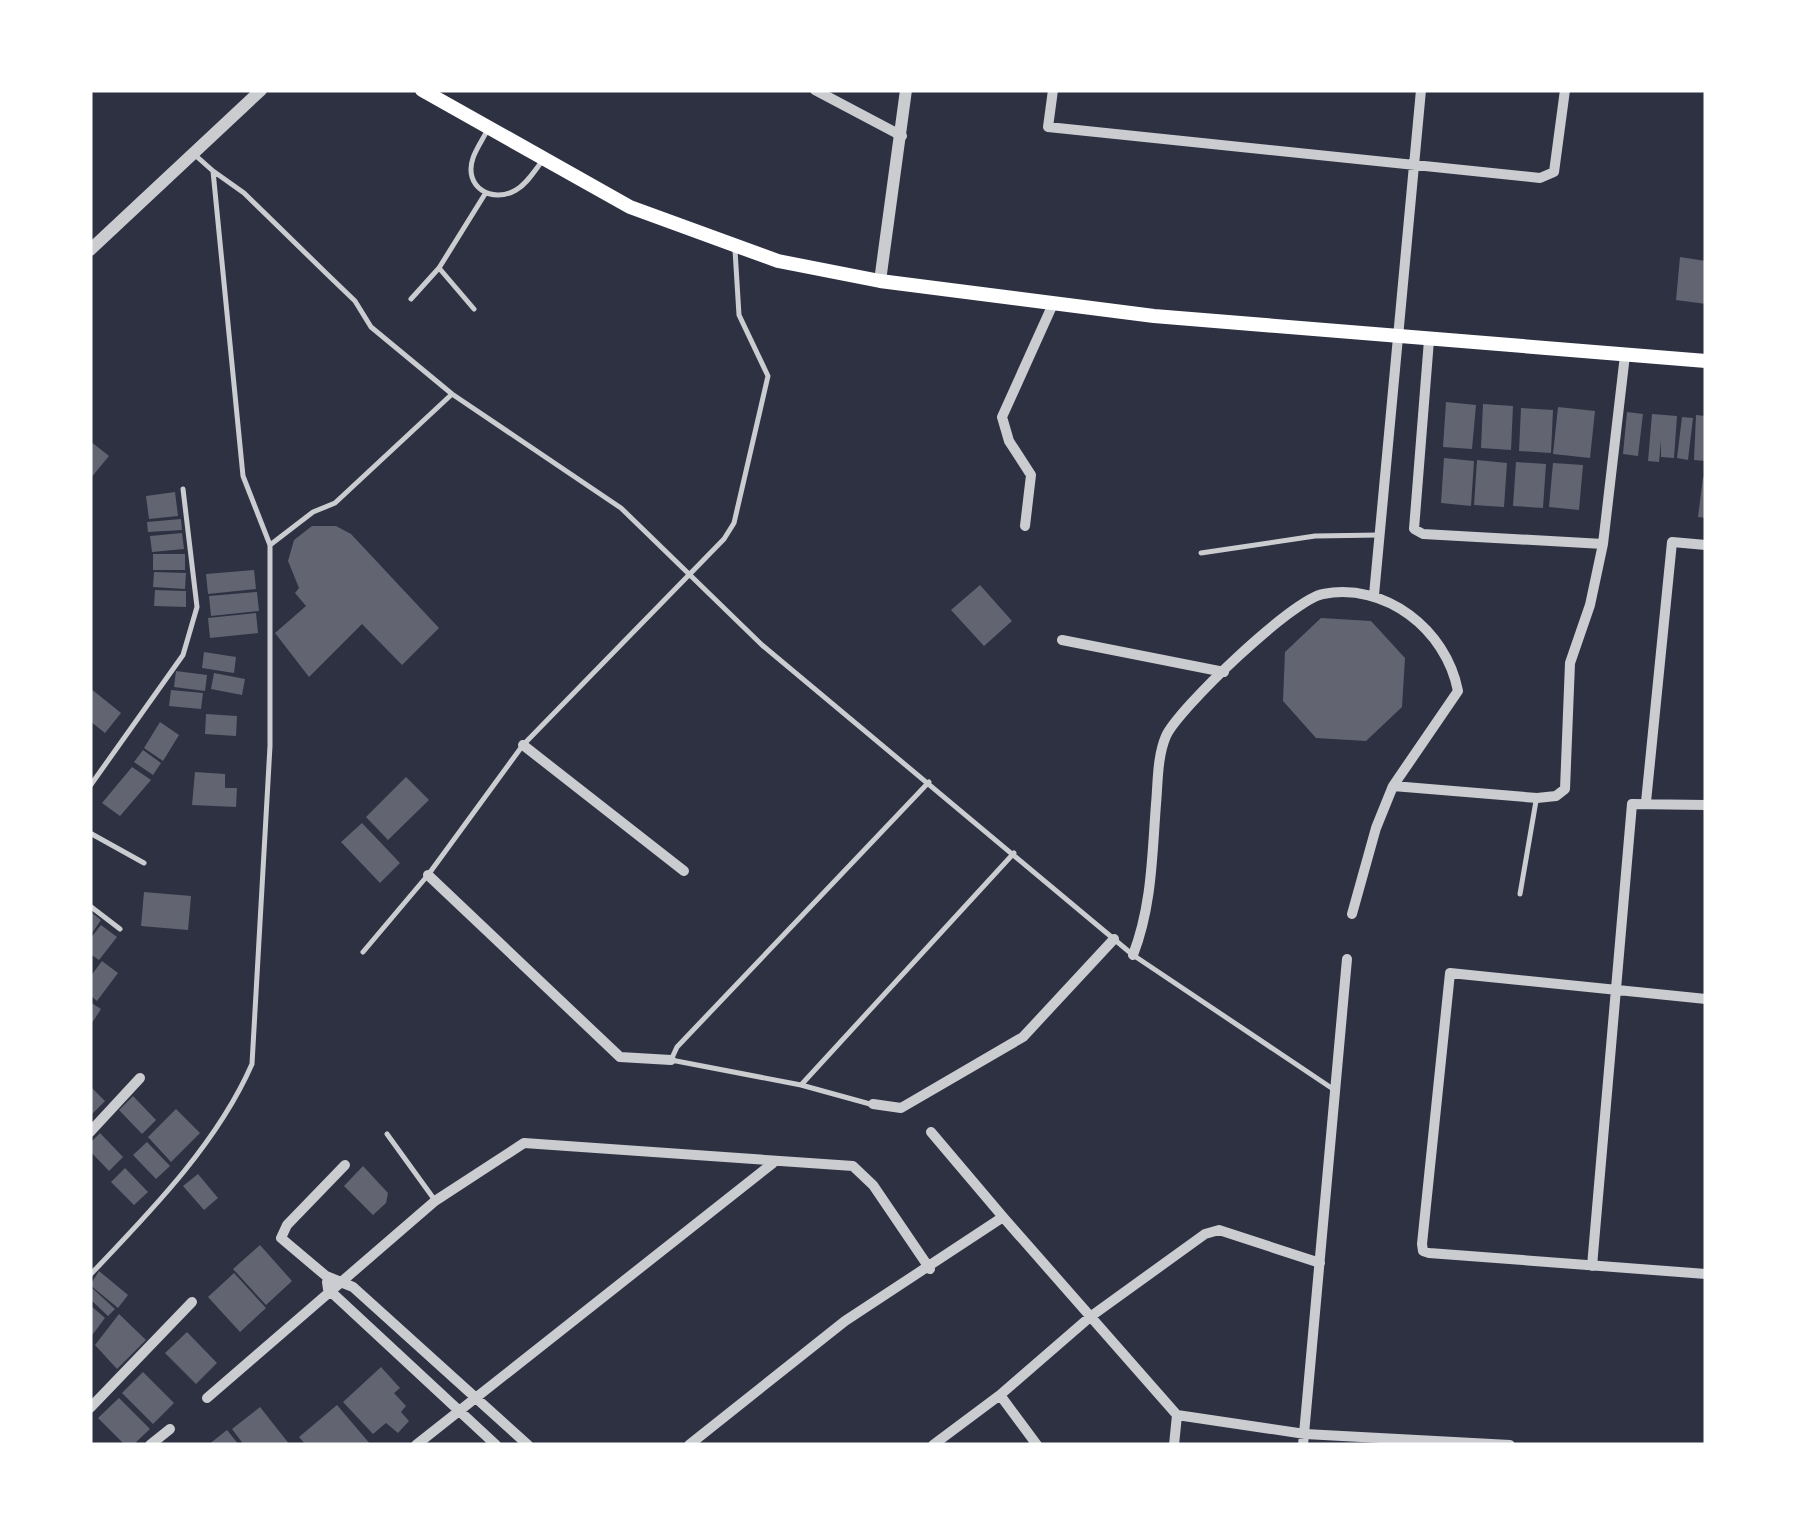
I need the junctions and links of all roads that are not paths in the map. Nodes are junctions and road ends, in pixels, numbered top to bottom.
1 (260, 90) edge
2 (422, 90) edge
3 (816, 90) edge
4 (906, 90) edge
5 (1053, 90) edge
6 (1422, 90) edge
7 (1565, 90) edge
8 (488, 130) junction
9 (902, 136) junction
10 (194, 155) junction
11 (543, 160) junction
12 (1414, 164) junction
13 (214, 171) junction
14 (485, 194) junction
15 (735, 246) junction
16 (90, 250) edge
17 (439, 268) junction
18 (880, 282) junction
19 (410, 298) dead end
20 (1053, 304) junction
21 (474, 309) dead end
22 (1395, 336) junction
23 (1429, 340) junction
24 (1625, 355) junction
25 (1706, 362) edge
26 (452, 394) junction
27 (183, 489) dead end
28 (1025, 526) dead end
29 (1379, 535) junction
30 (1603, 544) junction
31 (270, 545) junction
32 (1706, 545) edge
33 (1200, 553) dead end
34 (691, 572) junction
35 (1374, 595) junction
36 (1062, 640) dead end
37 (1224, 672) junction
38 (523, 745) junction
39 (929, 782) junction
40 (90, 786) edge
41 (1393, 786) junction
42 (1537, 798) junction
43 (1646, 802) junction
44 (1706, 804) edge
45 (90, 833) edge
46 (1014, 853) junction
47 (144, 863) dead end
48 (684, 871) dead end
49 (428, 875) junction
50 (1520, 894) dead end
51 (90, 906) edge
52 (1352, 914) dead end
53 (120, 929) dead end
54 (1114, 939) junction
55 (364, 952) dead end
56 (1132, 955) junction
57 (1348, 959) dead end
58 (1620, 990) junction
59 (1706, 1000) edge
60 (672, 1060) junction
61 (140, 1078) dead end
62 (801, 1085) junction
63 (1335, 1090) junction
64 (873, 1104) joint
65 (90, 1132) edge
66 (931, 1132) dead end
67 (387, 1134) dead end
68 (774, 1162) junction
69 (345, 1166) dead end
70 (436, 1201) junction
71 (1003, 1217) junction
72 (1320, 1263) junction
73 (1592, 1266) junction
74 (930, 1269) junction
75 (1706, 1274) edge
76 (90, 1275) edge
77 (340, 1280) junction
78 (327, 1283) junction
79 (192, 1302) dead end
80 (1090, 1317) junction
81 (1000, 1395) junction
82 (474, 1396) junction
83 (206, 1398) dead end
84 (90, 1408) edge
85 (456, 1410) junction
86 (1177, 1415) junction
87 (170, 1429) dead end
88 (1304, 1440) edge
89 (150, 1445) edge
90 (416, 1445) edge
91 (496, 1445) edge
92 (528, 1445) edge
93 (689, 1445) edge
94 (933, 1445) edge
95 (1036, 1445) edge
96 (1174, 1445) edge
97 (1510, 1445) edge

1 - 10 street
2 - 8 main road
3 - 9 street
4 - 9 street
5 - 12 street
6 - 12 street
7 - 12 street
8 - 11 main road
8 - 14 lane
9 - 18 street
10 - 13 lane
10 - 16 street
11 - 14 lane
11 - 15 main road
12 - 22 street
13 - 26 lane
13 - 31 lane
14 - 17 lane
15 - 18 main road
15 - 34 lane
17 - 19 lane
17 - 21 lane
18 - 20 main road
20 - 22 main road
20 - 28 street
22 - 23 main road
22 - 29 street
23 - 24 main road
23 - 30 street
24 - 25 main road
24 - 30 street
26 - 31 lane
26 - 34 lane
27 - 40 lane
29 - 33 lane
29 - 35 street
30 - 42 street
31 - 76 lane
32 - 43 street
34 - 38 lane
34 - 39 lane
35 - 37 street
35 - 41 street
36 - 37 street
37 - 56 street
38 - 48 street
38 - 49 lane
39 - 46 lane
39 - 60 lane
41 - 42 street
41 - 52 street
42 - 50 lane
43 - 44 street
43 - 58 street
45 - 47 lane
46 - 54 lane
46 - 62 lane
49 - 55 lane
49 - 60 street
51 - 53 lane
54 - 56 lane
54 - 64 street
56 - 63 lane
57 - 63 street
58 - 59 street
58 - 73 street
58 - 73 street
60 - 62 lane
61 - 65 street
62 - 64 lane
63 - 72 street
66 - 71 street
67 - 70 lane
68 - 70 street
68 - 74 street
68 - 82 street
69 - 78 street
70 - 77 street
71 - 74 street
71 - 80 street
72 - 80 street
72 - 88 street
73 - 75 street
74 - 93 street
77 - 78 street
77 - 82 street
78 - 83 street
78 - 85 street
79 - 84 street
80 - 81 street
80 - 86 street
81 - 94 street
81 - 95 street
82 - 85 street
82 - 92 street
85 - 90 street
85 - 91 street
86 - 88 street
86 - 96 street
87 - 89 street
88 - 97 street

